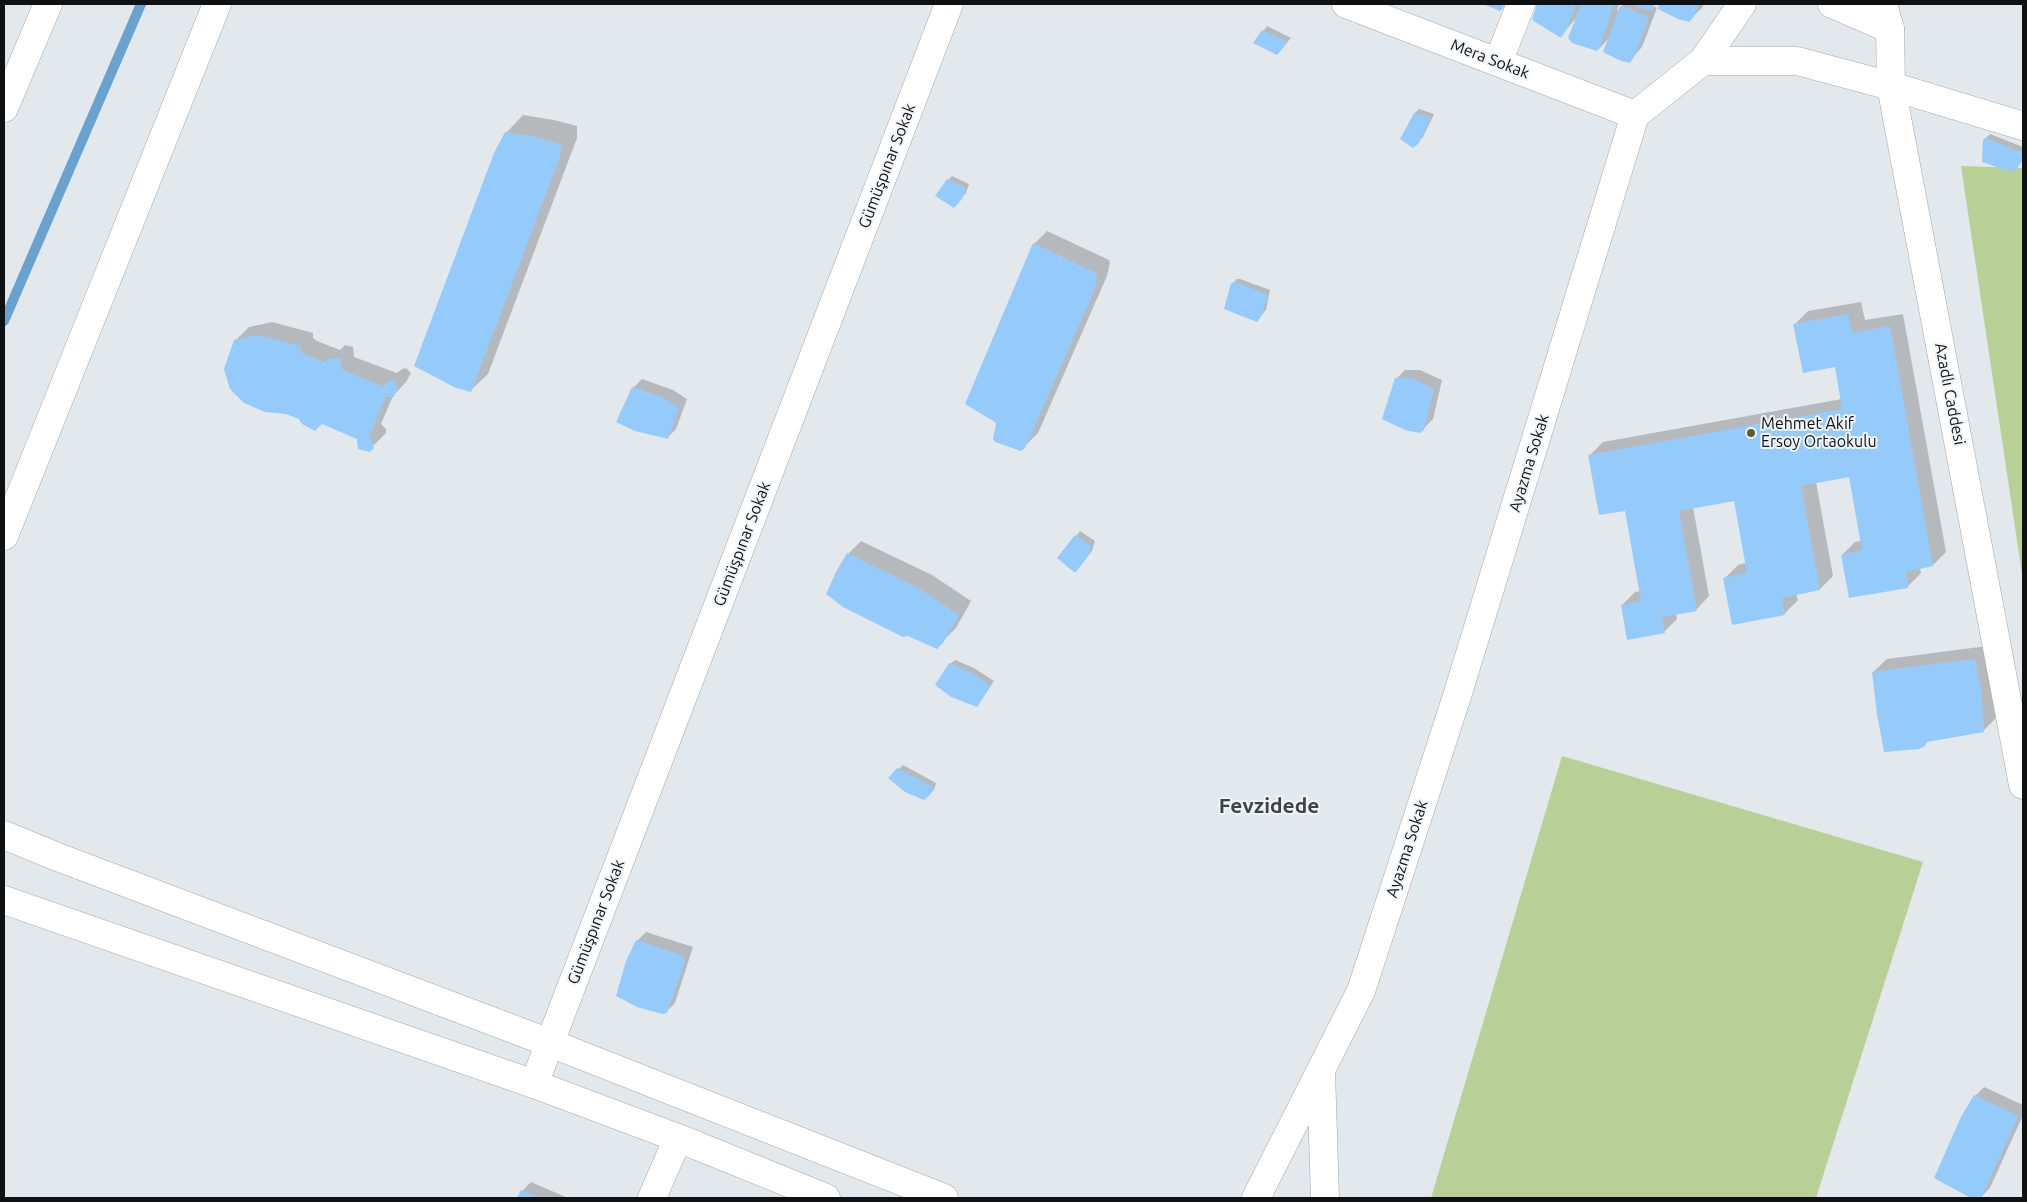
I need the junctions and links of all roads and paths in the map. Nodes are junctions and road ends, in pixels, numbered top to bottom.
1 (48, 4) edge
2 (217, 4) edge
3 (949, 4) edge
4 (1346, 4) edge
5 (1521, 4) edge
6 (1742, 4) edge
7 (1832, 4) edge
8 (1887, 16) edge
9 (1702, 61) junction
10 (1498, 62) junction
11 (1891, 86) junction
12 (4, 108) edge
13 (1635, 115) junction
14 (2023, 126) edge
15 (4, 536) edge
16 (2023, 785) edge
17 (4, 834) edge
18 (4, 900) edge
19 (550, 1043) junction
20 (1321, 1070) junction
21 (534, 1084) junction
22 (678, 1138) junction
23 (652, 1198) edge
24 (826, 1198) edge
25 (944, 1198) edge
26 (1256, 1198) edge
27 (1325, 1198) edge

1 - 12 street
2 - 15 street
3 - 19 street, Gümüşpınar Sokak
4 - 10 street, Mera Sokak
5 - 10 street
6 - 9 street
7 - 8 street
8 - 11 street, Azadlı Caddesi
9 - 11 street
9 - 13 street
10 - 13 street, Mera Sokak
11 - 14 street
11 - 16 street, Azadlı Caddesi
13 - 20 street, Ayazma Sokak
17 - 19 street
18 - 21 street
19 - 21 street, Gümüşpınar Sokak
19 - 25 street
20 - 26 street, Ayazma Sokak
20 - 27 street, Ayazma Sokak
21 - 22 street
22 - 23 street
22 - 24 street

